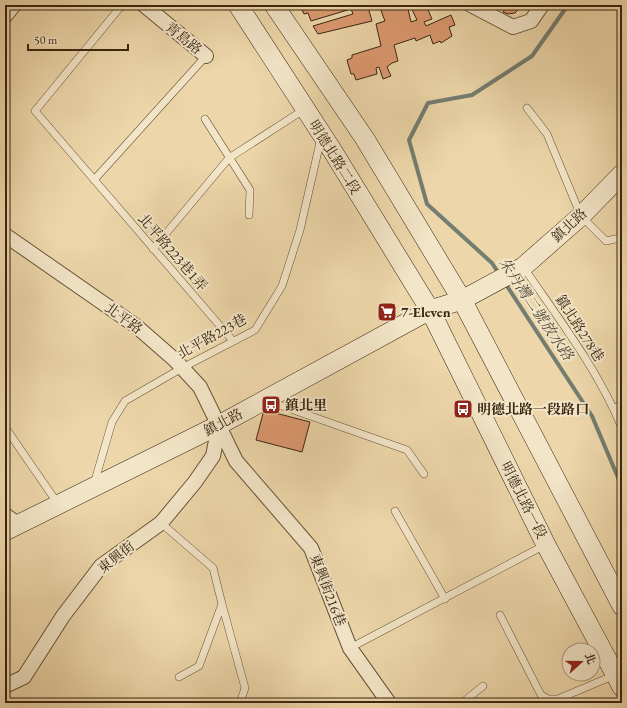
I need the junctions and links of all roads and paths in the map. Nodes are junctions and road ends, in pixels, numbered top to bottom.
1 (14, 5) edge
2 (122, 5) edge
3 (144, 5) edge
4 (238, 5) edge
5 (471, 5) edge
6 (542, 5) edge
7 (282, 12) edge
8 (5, 16) edge
9 (206, 56) joint
10 (527, 108) dead end
11 (305, 109) junction
12 (205, 119) dead end
13 (322, 134) junction
14 (229, 158) junction
15 (622, 174) edge
16 (94, 180) junction
17 (249, 215) dead end
18 (581, 216) junction
19 (5, 235) edge
20 (622, 240) edge
21 (153, 249) junction
22 (518, 269) junction
23 (462, 300) junction
24 (430, 310) junction
25 (233, 341) junction
26 (182, 368) junction
27 (264, 400) junction
28 (622, 404) edge
29 (614, 409) junction
30 (219, 425) junction
31 (5, 427) edge
32 (622, 428) edge
33 (424, 474) dead end
34 (93, 488) junction
35 (59, 505) junction
36 (395, 511) dead end
37 (161, 523) junction
38 (10, 524) edge
39 (546, 545) junction
40 (445, 599) junction
41 (222, 604) junction
42 (622, 606) edge
43 (500, 615) dead end
44 (350, 648) junction
45 (179, 677) dead end
46 (619, 681) edge
47 (5, 686) edge
48 (483, 686) dead end
49 (240, 703) edge
50 (389, 703) edge
51 (462, 703) edge

1 - 8 street
2 - 16 lane, 北平路223巷1弄
3 - 9 street, 青島路
4 - 11 street, 明德北路二段
5 - 6 street
7 - 23 street
9 - 16 lane
10 - 18 lane
11 - 13 street, 明德北路二段
11 - 14 lane
12 - 14 lane
13 - 24 street, 明德北路二段
13 - 25 lane, 北平路223巷
14 - 17 lane
14 - 21 lane
15 - 18 street, 鎮北路
16 - 21 lane, 北平路223巷1弄
18 - 20 lane
18 - 22 street, 鎮北路
19 - 26 street, 北平路
21 - 25 lane, 北平路223巷1弄
22 - 23 street, 鎮北路
22 - 29 lane, 鎮北路278巷
23 - 24 street, 鎮北路
23 - 42 street
24 - 27 street, 鎮北路
24 - 39 street, 明德北路一段
25 - 26 lane, 北平路223巷
26 - 30 street, 北平路
26 - 34 lane, 北平路223巷
27 - 30 street, 鎮北路
27 - 33 lane
28 - 29 lane
29 - 32 lane, 鎮北路278巷
30 - 34 street, 鎮北路
30 - 37 street, 東興街
30 - 44 street, 東興街216巷
31 - 35 lane
34 - 35 street, 鎮北路
35 - 38 street, 鎮北路
36 - 40 lane
37 - 41 lane
37 - 47 street, 東興街
39 - 40 lane
39 - 46 street, 明德北路一段
40 - 44 lane
41 - 45 lane
41 - 49 lane
43 - 46 lane
44 - 50 street, 東興街216巷
48 - 51 lane

